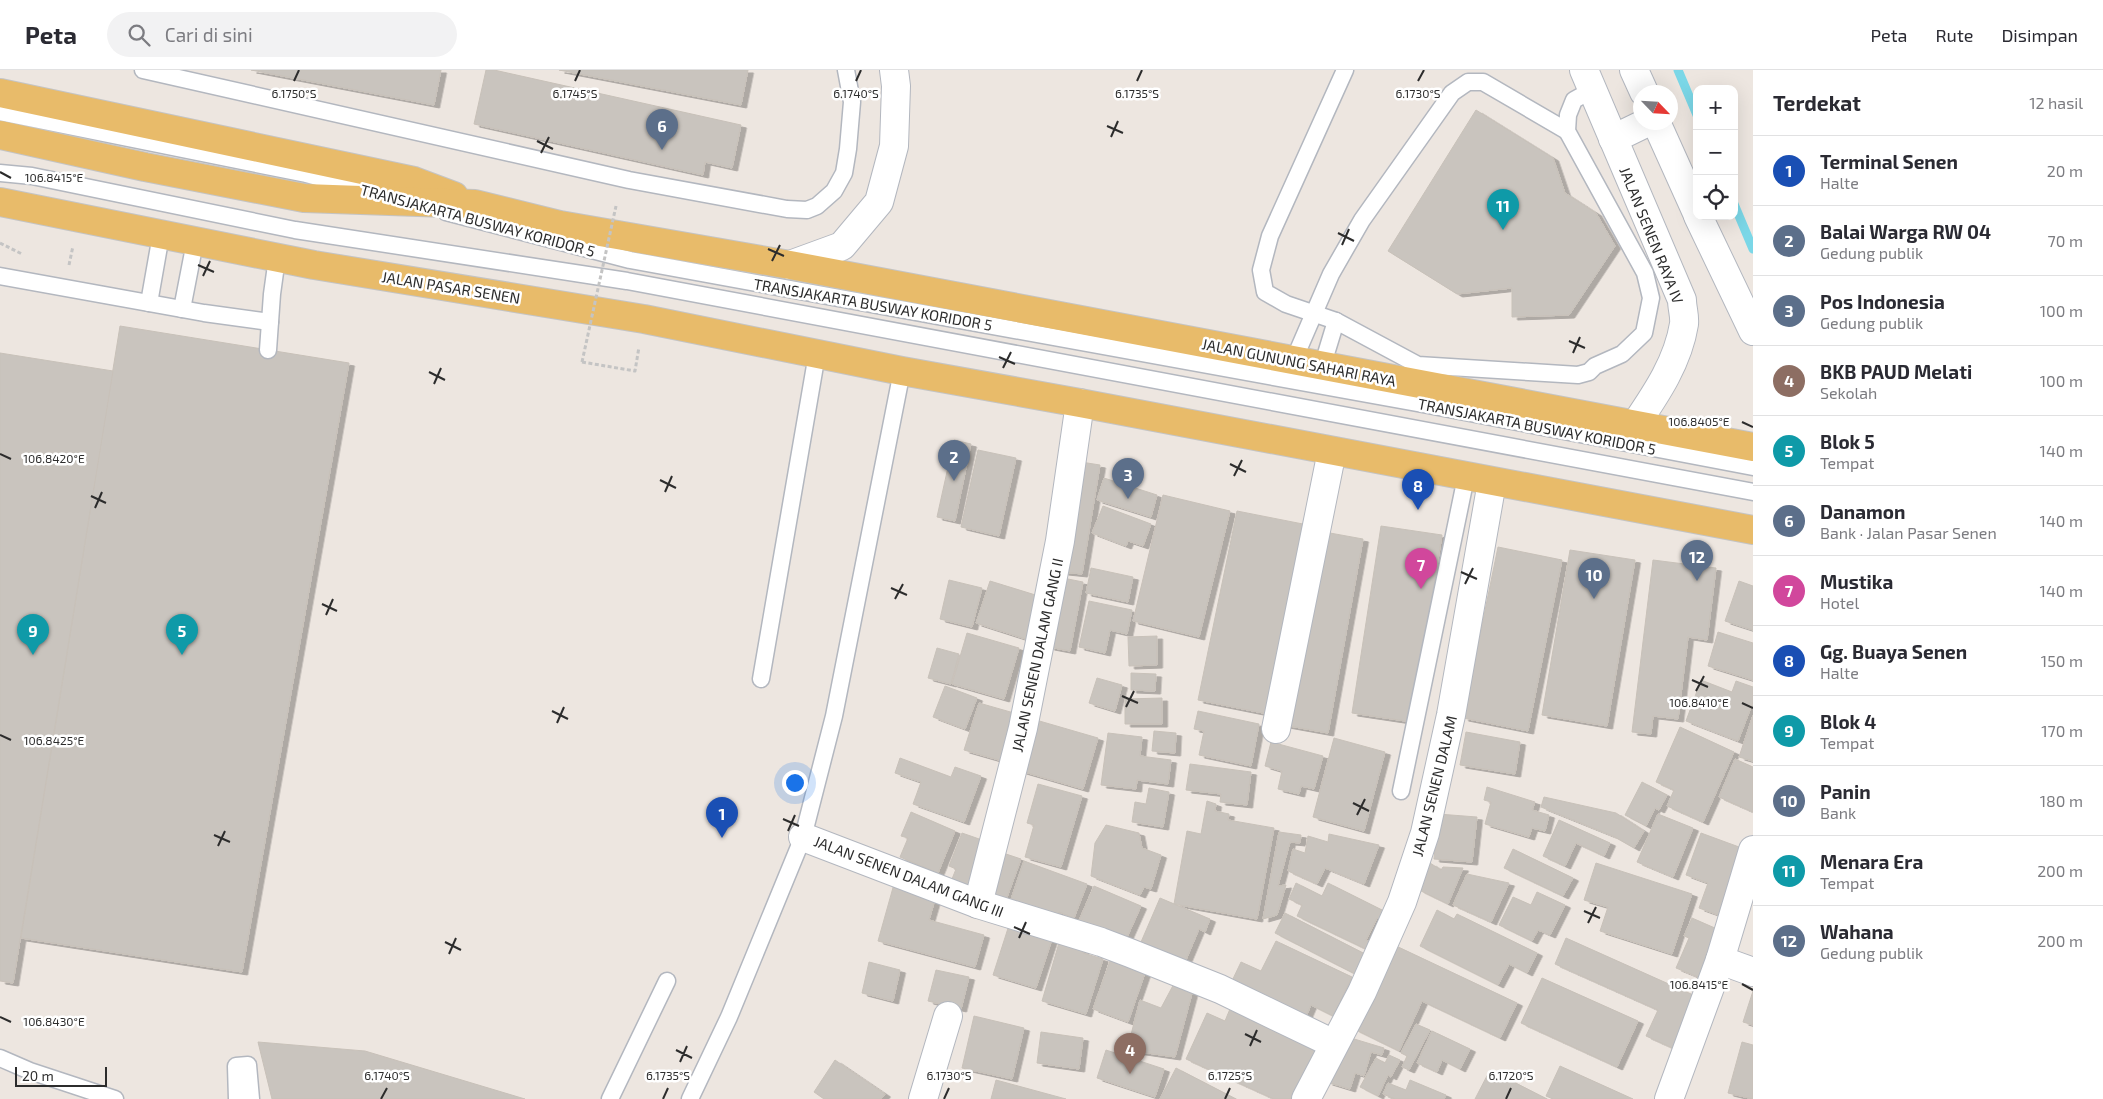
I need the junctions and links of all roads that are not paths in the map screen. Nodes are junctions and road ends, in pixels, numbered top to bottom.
1 (143, 70) edge
2 (846, 70) edge
3 (894, 70) edge
4 (1345, 70) edge
5 (1634, 70) edge
6 (1588, 80) edge
7 (1641, 85) edge
8 (0, 93) edge
9 (0, 112) edge
10 (1633, 129) edge
11 (1660, 130) edge
12 (1567, 131) junction
13 (0, 135) edge
14 (1613, 138) junction
15 (0, 173) edge
16 (0, 202) edge
17 (410, 202) junction
18 (474, 204) junction
19 (1693, 204) edge
20 (1700, 220) edge
21 (161, 235) junction
22 (195, 242) junction
23 (277, 258) junction
24 (790, 265) junction
25 (0, 276) edge
26 (149, 303) junction
27 (182, 309) junction
28 (1313, 312) junction
29 (1336, 321) junction
30 (270, 322) junction
31 (1753, 331) edge
32 (268, 350) dead end
33 (817, 354) junction
34 (1293, 362) junction
35 (1322, 367) junction
36 (902, 371) junction
37 (1080, 403) junction
38 (1635, 425) junction
39 (1753, 447) edge
40 (1332, 451) junction
41 (1753, 468) edge
42 (1466, 477) junction
43 (1492, 482) junction
44 (1753, 492) edge
45 (1753, 530) edge
46 (761, 679) dead end
47 (1276, 729) dead end
48 (1402, 792) dead end
49 (803, 836) junction
50 (1753, 850) edge
51 (978, 904) junction
52 (1720, 960) junction
53 (1753, 972) edge
54 (668, 981) dead end
55 (948, 1016) dead end
56 (1334, 1044) junction
57 (0, 1058) edge
58 (115, 1099) edge
59 (238, 1099) edge
60 (251, 1099) edge
61 (610, 1099) edge
62 (690, 1099) edge
63 (923, 1099) edge
64 (1306, 1099) edge
65 (1669, 1099) edge

1 - 2 lane
3 - 24 street
4 - 28 lane
5 - 7 street
6 - 12 lane
6 - 14 street, JALAN SENEN RAYA IV
8 - 18 main road
9 - 17 lane, TRANSJAKARTA BUSWAY KORIDOR 5
10 - 14 street
11 - 19 street
12 - 28 lane
12 - 29 lane
13 - 17 main road
14 - 38 street, JALAN SENEN RAYA IV
15 - 44 lane, TRANSJAKARTA BUSWAY KORIDOR 5
16 - 21 main road, JALAN PASAR SENEN
17 - 18 main road
17 - 41 lane, TRANSJAKARTA BUSWAY KORIDOR 5
18 - 24 main road
20 - 31 street
21 - 22 main road, JALAN PASAR SENEN
21 - 26 lane
22 - 23 main road, JALAN PASAR SENEN
22 - 27 lane
23 - 30 lane
23 - 33 main road, JALAN PASAR SENEN
24 - 34 main road, JALAN GUNUNG SAHARI RAYA
25 - 26 lane
26 - 27 lane
27 - 30 lane
28 - 29 lane
28 - 34 lane
29 - 35 lane
30 - 32 lane
33 - 36 main road, JALAN PASAR SENEN
33 - 46 lane
34 - 35 main road, JALAN GUNUNG SAHARI RAYA
35 - 38 main road, JALAN GUNUNG SAHARI RAYA
36 - 37 main road
36 - 49 lane
37 - 40 main road
37 - 51 street, JALAN SENEN DALAM GANG II
38 - 39 main road, JALAN GUNUNG SAHARI RAYA
40 - 42 main road
40 - 47 street
42 - 43 main road
42 - 48 lane
43 - 45 main road
43 - 56 street, JALAN SENEN DALAM
49 - 51 street, JALAN SENEN DALAM GANG III
49 - 62 lane
50 - 52 street
51 - 56 street, JALAN SENEN DALAM GANG III
52 - 53 street
52 - 65 street
54 - 61 lane
55 - 63 street
56 - 64 street, JALAN SENEN DALAM
57 - 58 lane
59 - 60 lane

